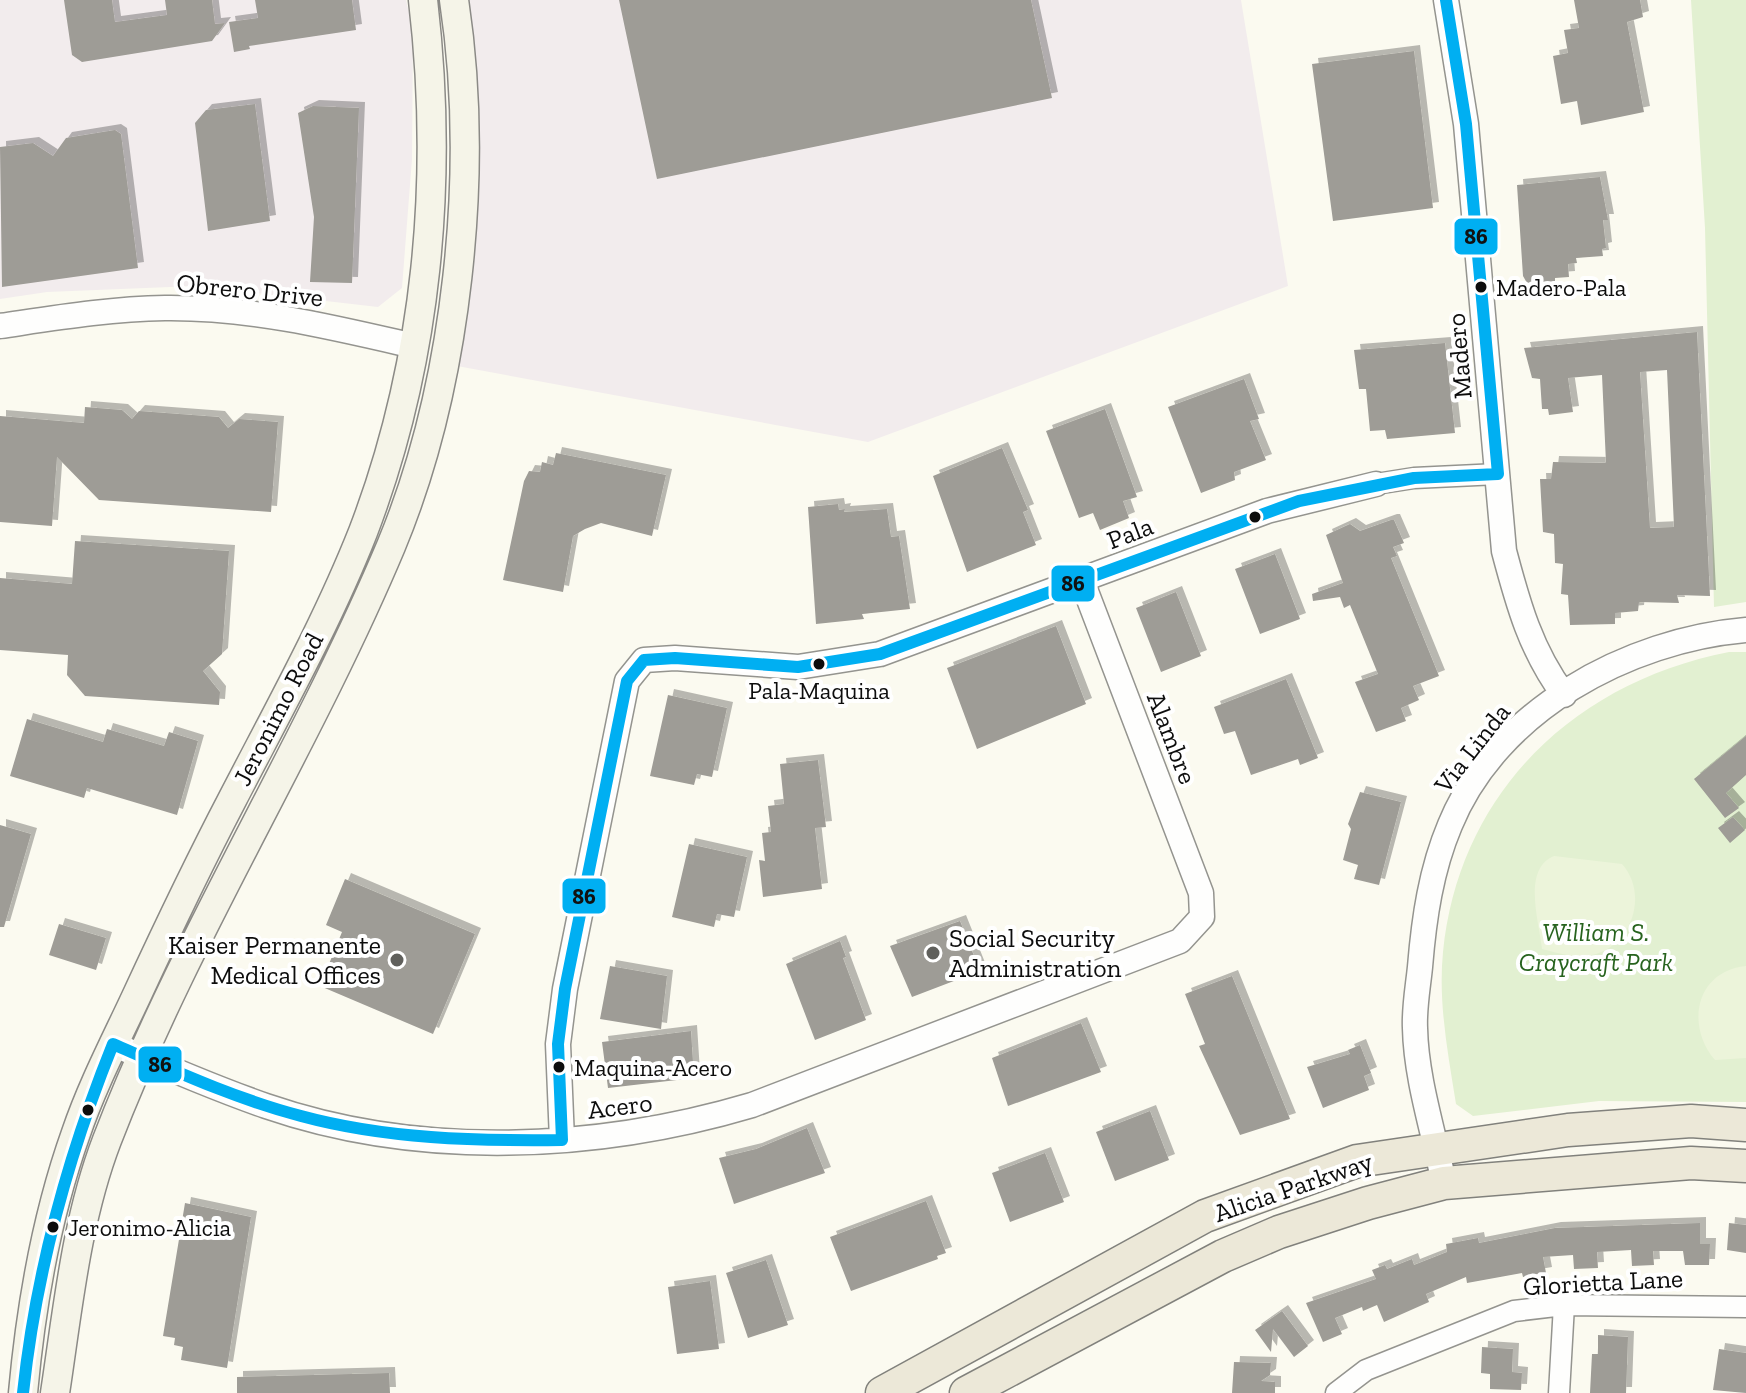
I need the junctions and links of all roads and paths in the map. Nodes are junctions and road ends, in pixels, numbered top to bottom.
1 (423, 0) edge
2 (454, 0) edge
3 (1446, 0) edge
4 (0, 326) edge
5 (414, 346) junction
6 (444, 353) junction
7 (1498, 474) junction
8 (1376, 484) joint
9 (1082, 581) junction
10 (1746, 630) edge
11 (1564, 695) junction
12 (1202, 917) joint
13 (113, 1044) junction
14 (142, 1057) junction
15 (1746, 1125) edge
16 (562, 1140) junction
17 (1437, 1148) junction
18 (1746, 1166) edge
19 (1444, 1183) junction
20 (1564, 1305) junction
21 (1746, 1307) edge
22 (23, 1393) edge
23 (55, 1393) edge
24 (882, 1393) edge
25 (966, 1393) edge
26 (1336, 1393) edge
27 (1559, 1393) edge

1 - 5 main road, Jeronimo Road
2 - 6 main road, Jeronimo Road
3 - 7 street, Madero
4 - 5 street, Obrero Drive
5 - 6 street, Obrero Drive
5 - 13 main road, Jeronimo Road
6 - 14 main road, Jeronimo Road
7 - 8 street, Pala
7 - 11 street, Madero
8 - 9 street, Pala
9 - 12 street, Alambre
9 - 16 street, Pala
10 - 11 street, Via Linda
11 - 17 street, Via Linda
12 - 16 street, Acero
13 - 14 street, Acero
13 - 22 main road, Jeronimo Road
14 - 16 street, Acero
14 - 23 main road, Jeronimo Road
15 - 17 main road, Alicia Parkway
17 - 19 street, Via Linda
17 - 24 main road, Alicia Parkway
18 - 19 main road, Alicia Parkway
19 - 25 main road, Alicia Parkway
20 - 21 street, Glorietta Lane
20 - 26 street, Glorietta Lane
20 - 27 street

